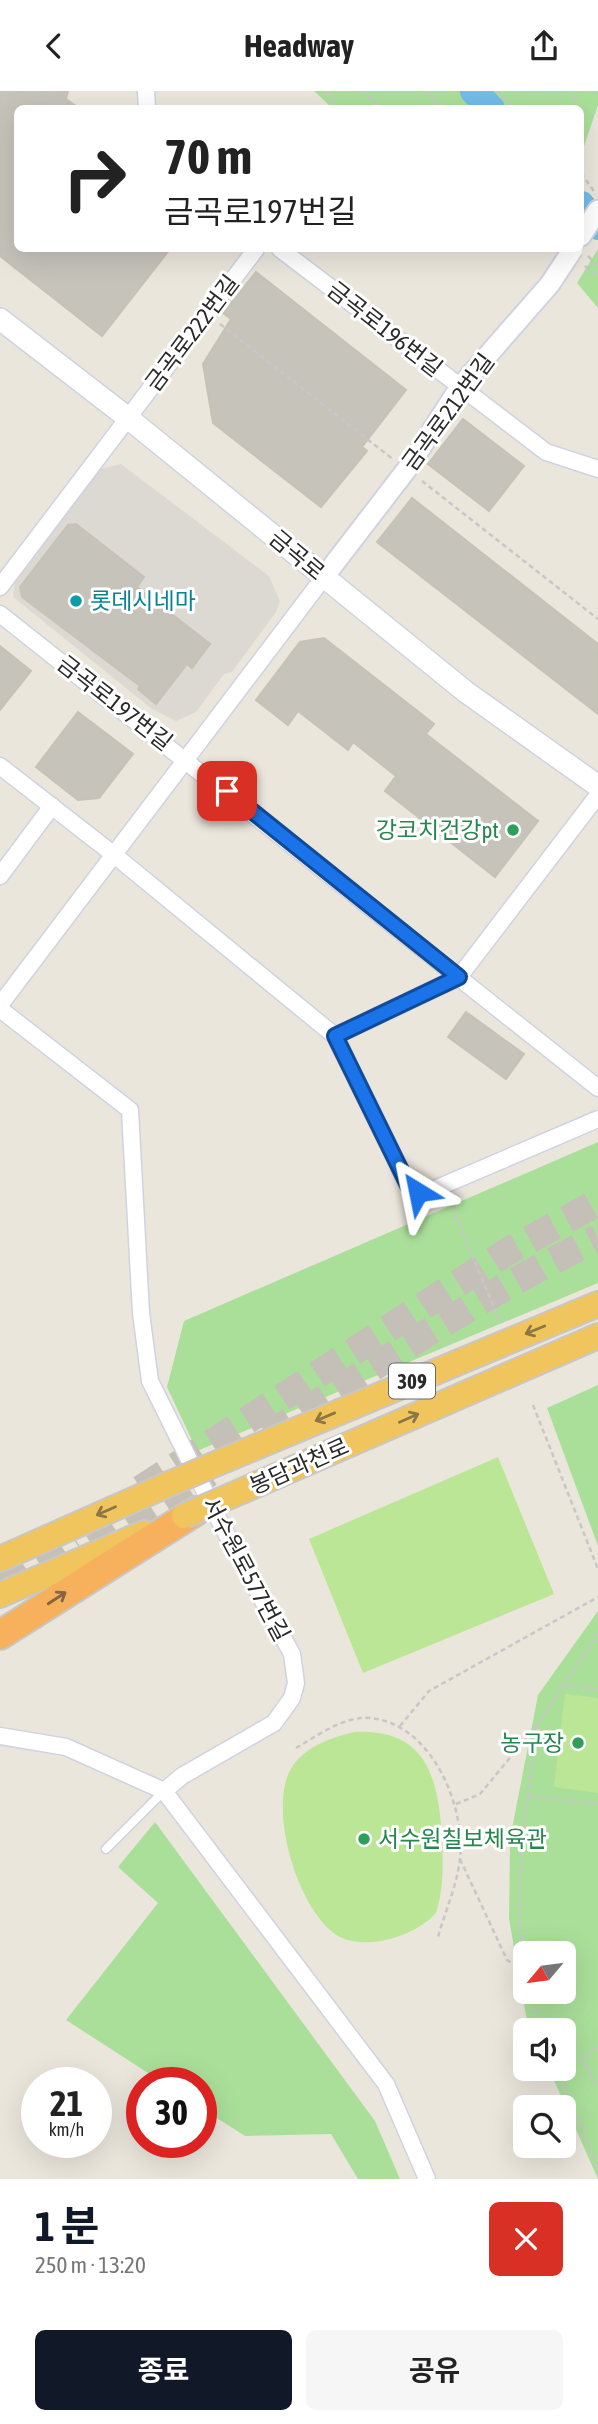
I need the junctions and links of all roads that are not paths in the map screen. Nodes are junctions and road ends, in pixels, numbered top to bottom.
1 (598, 210) edge
2 (584, 231) edge
3 (254, 252) edge
4 (284, 252) edge
5 (571, 252) edge
6 (0, 319) edge
7 (460, 387) junction
8 (128, 418) junction
9 (598, 469) edge
10 (324, 577) junction
11 (0, 587) edge
12 (0, 614) edge
13 (185, 758) junction
14 (0, 766) edge
15 (598, 786) edge
16 (598, 795) edge
17 (52, 806) junction
18 (113, 854) junction
19 (0, 876) edge
20 (459, 977) junction
21 (0, 1007) edge
22 (335, 1036) junction
23 (598, 1088) edge
24 (598, 1119) edge
25 (598, 1304) edge
26 (598, 1336) edge
27 (190, 1514) junction
28 (0, 1559) edge
29 (0, 1595) edge
30 (0, 1635) edge
31 (0, 1736) edge
32 (164, 1791) junction
33 (106, 1849) dead end
34 (427, 2179) edge

1 - 2 street
3 - 8 street, 금곡로222번길
4 - 7 street, 금곡로196번길
5 - 7 street, 금곡로212번길, bridge
6 - 8 main road, 금곡로
7 - 9 street, 금곡로196번길
7 - 10 street, 금곡로212번길
8 - 10 main road, 금곡로
8 - 11 street, 금곡로222번길
10 - 13 street
10 - 15 main road, 금곡로
12 - 13 street, 금곡로197번길
13 - 18 street
13 - 20 street, 금곡로197번길
14 - 17 street
16 - 20 street
17 - 18 street
17 - 19 street
18 - 21 street
18 - 22 street
20 - 22 street
20 - 23 street, 금곡로197번길
21 - 32 street, 서수원로577번길
22 - 24 street
25 -> 28 highway, 봉담과천로 / 309, bridge
27 -> 26 highway, 봉담과천로 / 309, bridge
27 - 29 highway, 봉담과천로 / 309
30 -> 27 highway
31 - 32 street
32 - 33 lane
32 - 34 street

